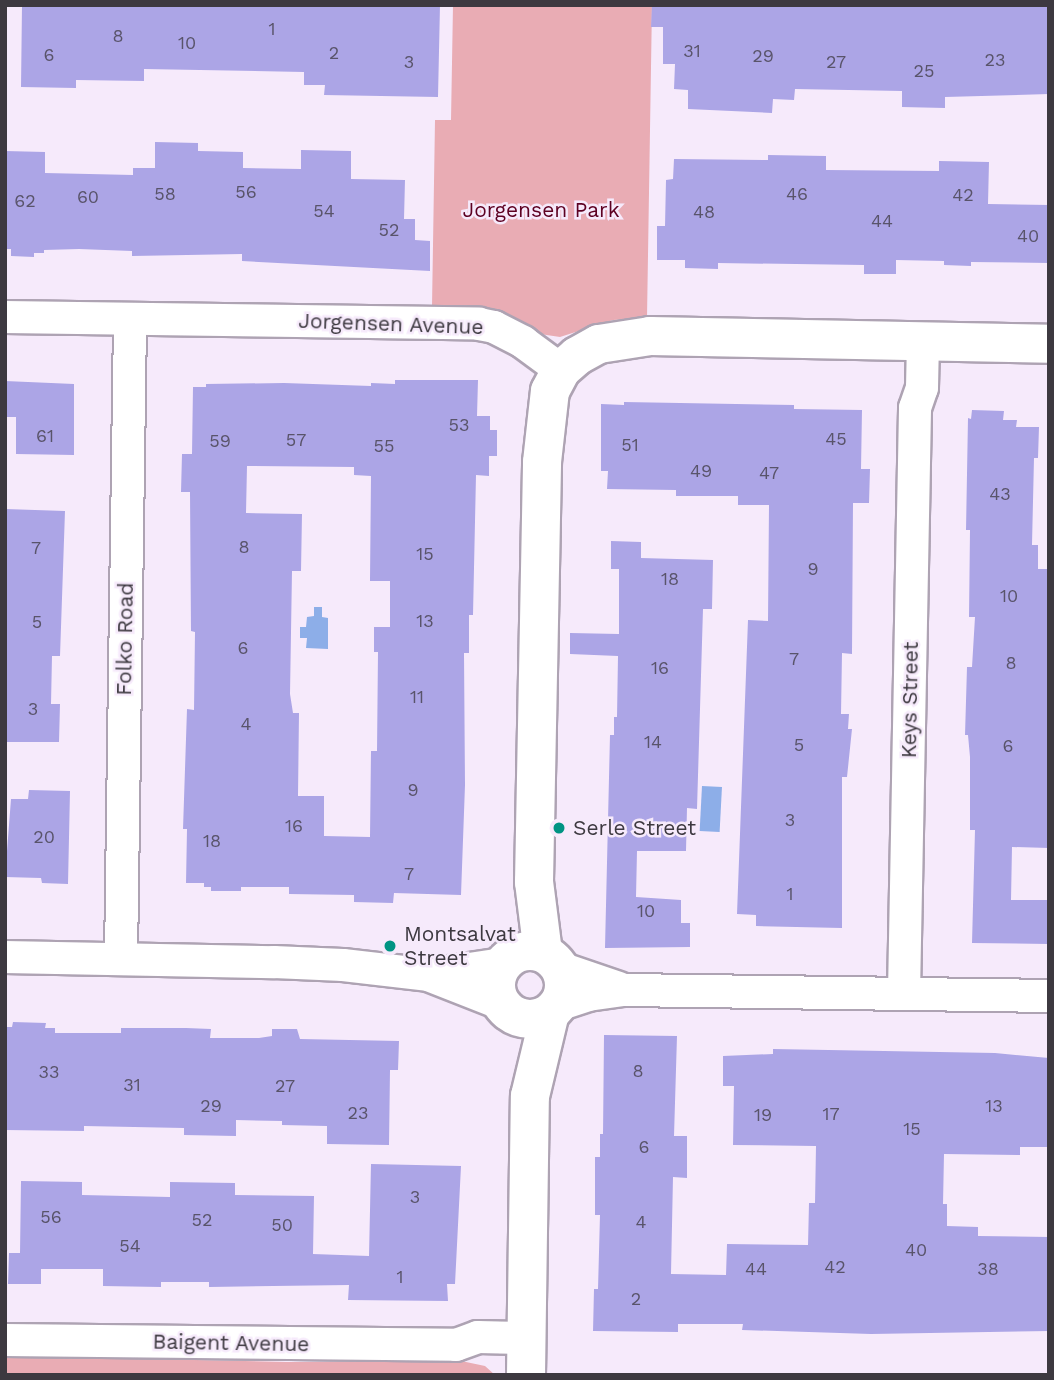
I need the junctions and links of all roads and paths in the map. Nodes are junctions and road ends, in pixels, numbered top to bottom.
1 (5, 317) edge
2 (130, 319) junction
3 (916, 342) junction
4 (1049, 344) edge
5 (561, 370) junction
6 (5, 957) edge
7 (121, 958) junction
8 (429, 975) junction
9 (538, 976) junction
10 (904, 993) junction
11 (1049, 996) edge
12 (505, 1007) junction
13 (530, 1096) junction
14 (5, 1340) edge
15 (527, 1356) edge

1 - 2 street, Jorgensen Avenue
2 - 5 street, Jorgensen Avenue
2 - 7 street, Folko Road
3 - 4 street
3 - 5 street
3 - 10 street, Keys Street
5 - 9 street
6 - 7 street
7 - 8 street
8 - 9 street
8 - 12 street
9 - 10 street
9 - 12 street
9 - 13 street
10 - 11 street
12 - 13 street
13 - 15 street
14 - 15 street, Baigent Avenue

